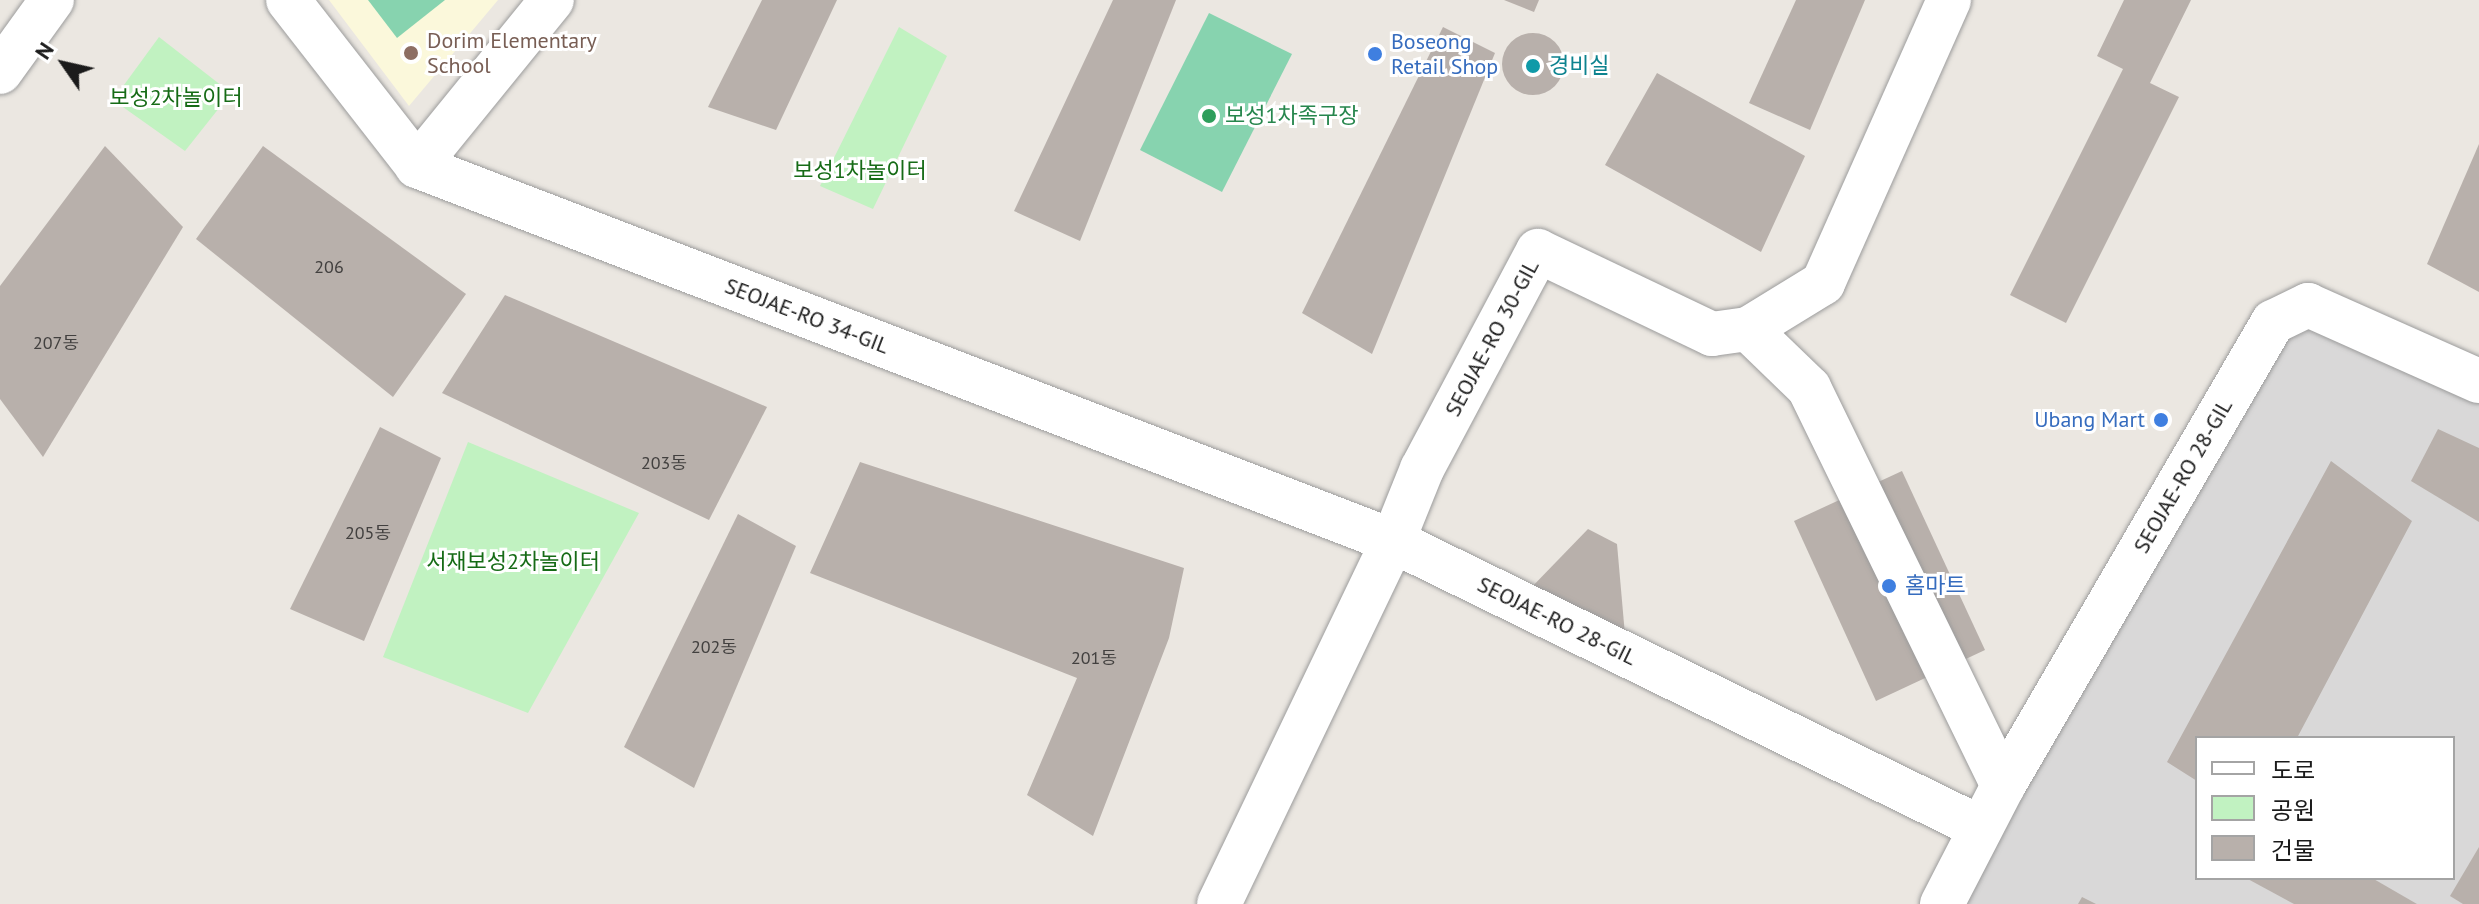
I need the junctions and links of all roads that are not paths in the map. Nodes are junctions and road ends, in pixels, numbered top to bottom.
1 (52, 0) edge
2 (288, 0) edge
3 (552, 0) edge
4 (1949, 0) edge
5 (0, 72) edge
6 (417, 166) junction
7 (1748, 329) junction
8 (2479, 381) edge
9 (1393, 541) junction
10 (2003, 786) junction
11 (1981, 828) junction
12 (1219, 904) edge
13 (1942, 904) edge

1 - 5 street
2 - 6 street
3 - 6 street
4 - 7 street, SEOJAE-RO 30-GIL
6 - 9 street, SEOJAE-RO 34-GIL
7 - 9 street, SEOJAE-RO 30-GIL
7 - 10 street
8 - 10 street, SEOJAE-RO 28-GIL
9 - 11 street, SEOJAE-RO 28-GIL
9 - 12 street, SEOJAE-RO 30-GIL
10 - 11 street, SEOJAE-RO 28-GIL
11 - 13 street, SEOJAE-RO 28-GIL

